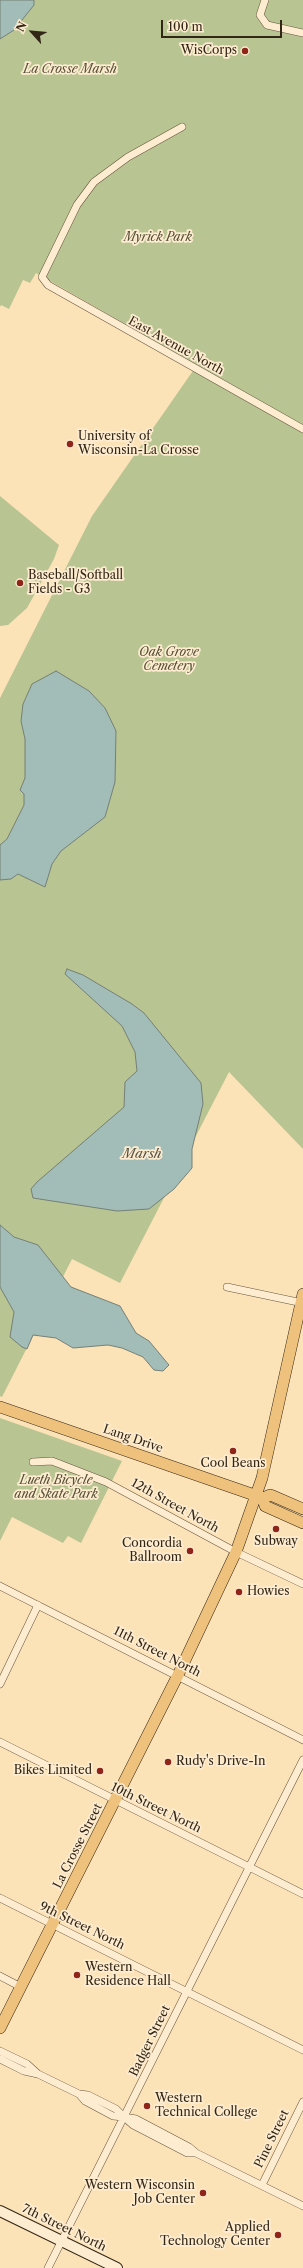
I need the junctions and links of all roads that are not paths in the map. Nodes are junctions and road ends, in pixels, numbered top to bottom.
1 (265, 0) edge
2 (303, 33) edge
3 (182, 127) dead end
4 (303, 429) edge
5 (227, 1287) dead end
6 (302, 1300) edge
7 (0, 1406) edge
8 (33, 1462) dead end
9 (260, 1496) junction
10 (303, 1509) edge
11 (303, 1523) edge
12 (236, 1552) junction
13 (303, 1584) edge
14 (0, 1586) edge
15 (38, 1605) junction
16 (178, 1675) junction
17 (0, 1684) edge
18 (303, 1740) edge
19 (0, 1742) edge
20 (303, 1760) edge
21 (115, 1800) junction
22 (250, 1866) junction
23 (303, 1894) edge
24 (0, 1898) edge
25 (53, 1924) junction
26 (0, 1976) edge
27 (21, 1987) junction
28 (187, 1991) junction
29 (0, 2028) edge
30 (303, 2050) edge
31 (0, 2051) edge
32 (0, 2059) edge
33 (38, 2074) junction
34 (303, 2102) edge
35 (124, 2117) junction
36 (262, 2185) junction
37 (303, 2206) edge
38 (0, 2211) edge
39 (62, 2241) junction
40 (48, 2268) edge
41 (117, 2268) edge

1 - 2 street
3 - 4 street, East Avenue North
5 - 6 street
6 - 9 main road, La Crosse Street
7 - 9 main road, Lang Drive
8 - 12 street, 12th Street North
9 - 10 main road
9 - 11 main road
9 - 12 main road, La Crosse Street
12 - 13 street, 12th Street North
12 - 16 main road, La Crosse Street
14 - 15 street, 11th Street North
15 - 16 street, 11th Street North
15 - 17 street
16 - 18 street, 11th Street North
16 - 21 main road, La Crosse Street
19 - 21 street, 10th Street North
20 - 22 street, Badger Street
21 - 22 street, 10th Street North
21 - 25 main road, La Crosse Street
22 - 23 street, 10th Street North
22 - 28 street, Badger Street
24 - 25 street, 9th Street North
25 - 27 main road, La Crosse Street
25 - 28 street, 9th Street North
26 - 27 street
27 - 29 main road, La Crosse Street
28 - 30 street, 9th Street North
28 - 35 street, Badger Street
31 - 33 street
32 - 33 street
33 - 35 street
34 - 36 street, Pine Street
35 - 36 street
35 - 39 street, Badger Street
36 - 37 street
38 - 39 main road, 7th Street North
39 - 40 street, Badger Street
39 - 41 main road, 7th Street North

